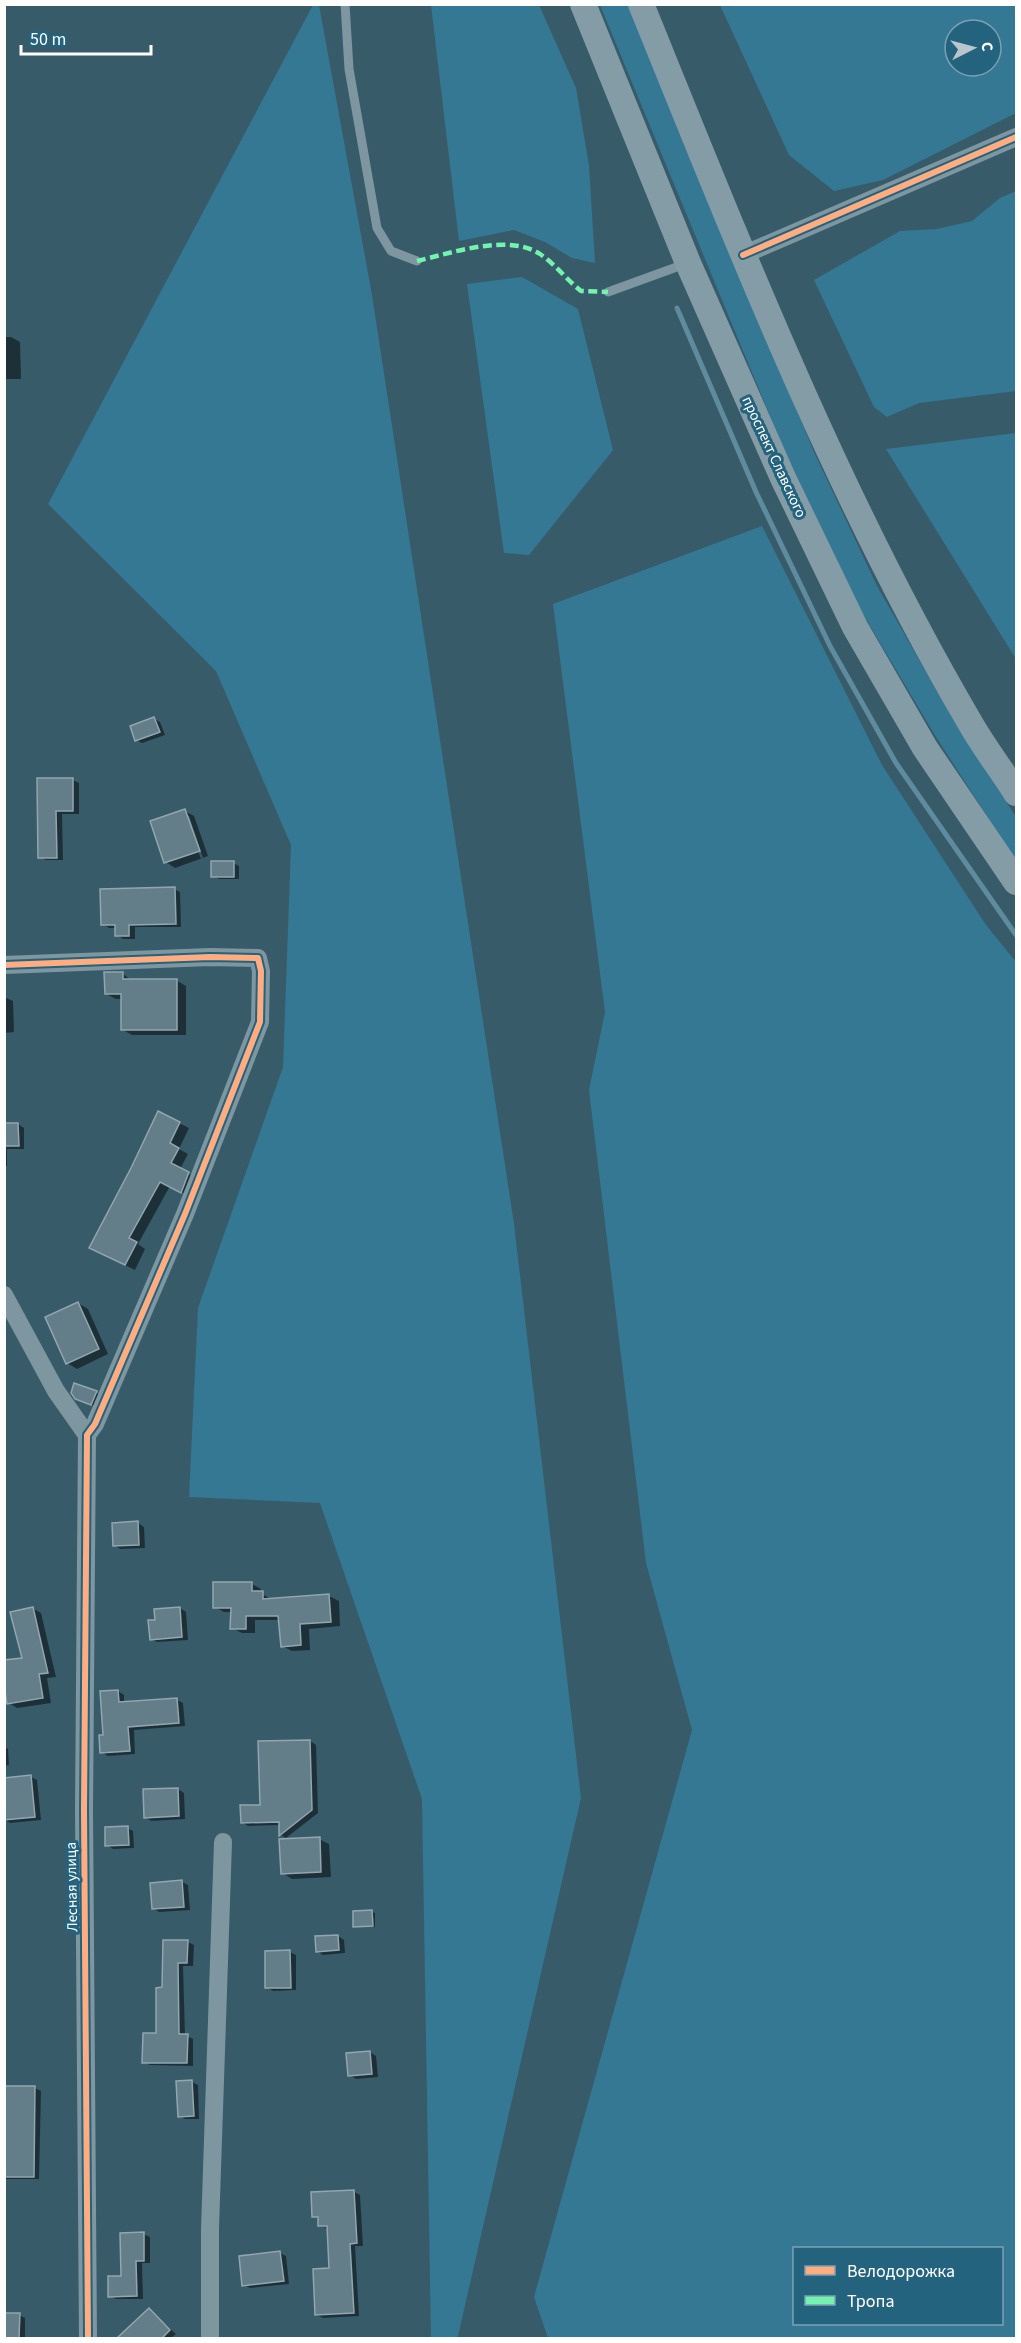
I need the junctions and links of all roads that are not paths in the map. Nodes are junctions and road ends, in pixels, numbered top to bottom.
1 (345, 4) edge
2 (583, 4) edge
3 (641, 4) edge
4 (1017, 137) edge
5 (743, 255) junction
6 (417, 261) dead end
7 (688, 263) junction
8 (609, 292) dead end
9 (1017, 793) edge
10 (1017, 882) edge
11 (4, 965) edge
12 (4, 1296) edge
13 (87, 1435) junction
14 (223, 1842) dead end
15 (88, 2338) edge
16 (210, 2338) edge

1 - 6 lane
2 - 7 main road, проспект Славского
3 - 5 main road
4 - 5 street
5 - 9 main road
7 - 8 lane
7 - 10 main road, проспект Славского
11 - 13 street
12 - 13 street
13 - 15 street, Лесная улица
14 - 16 street

